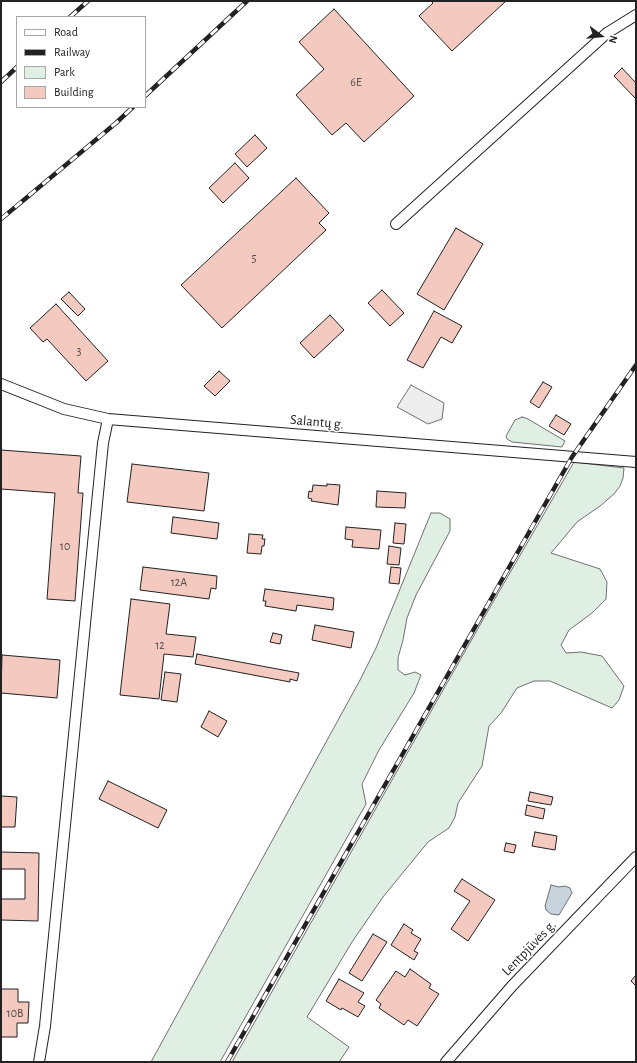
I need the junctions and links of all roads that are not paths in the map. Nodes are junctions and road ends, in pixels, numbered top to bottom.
1 (636, 15) edge
2 (396, 224) dead end
3 (1, 384) edge
4 (108, 419) junction
5 (636, 462) edge
6 (636, 857) edge
7 (39, 1062) edge
8 (446, 1062) edge

1 - 2 street
3 - 4 street, Salantų g.
4 - 5 street, Salantų g.
4 - 7 street
6 - 8 street, Lentpjūvės g.

